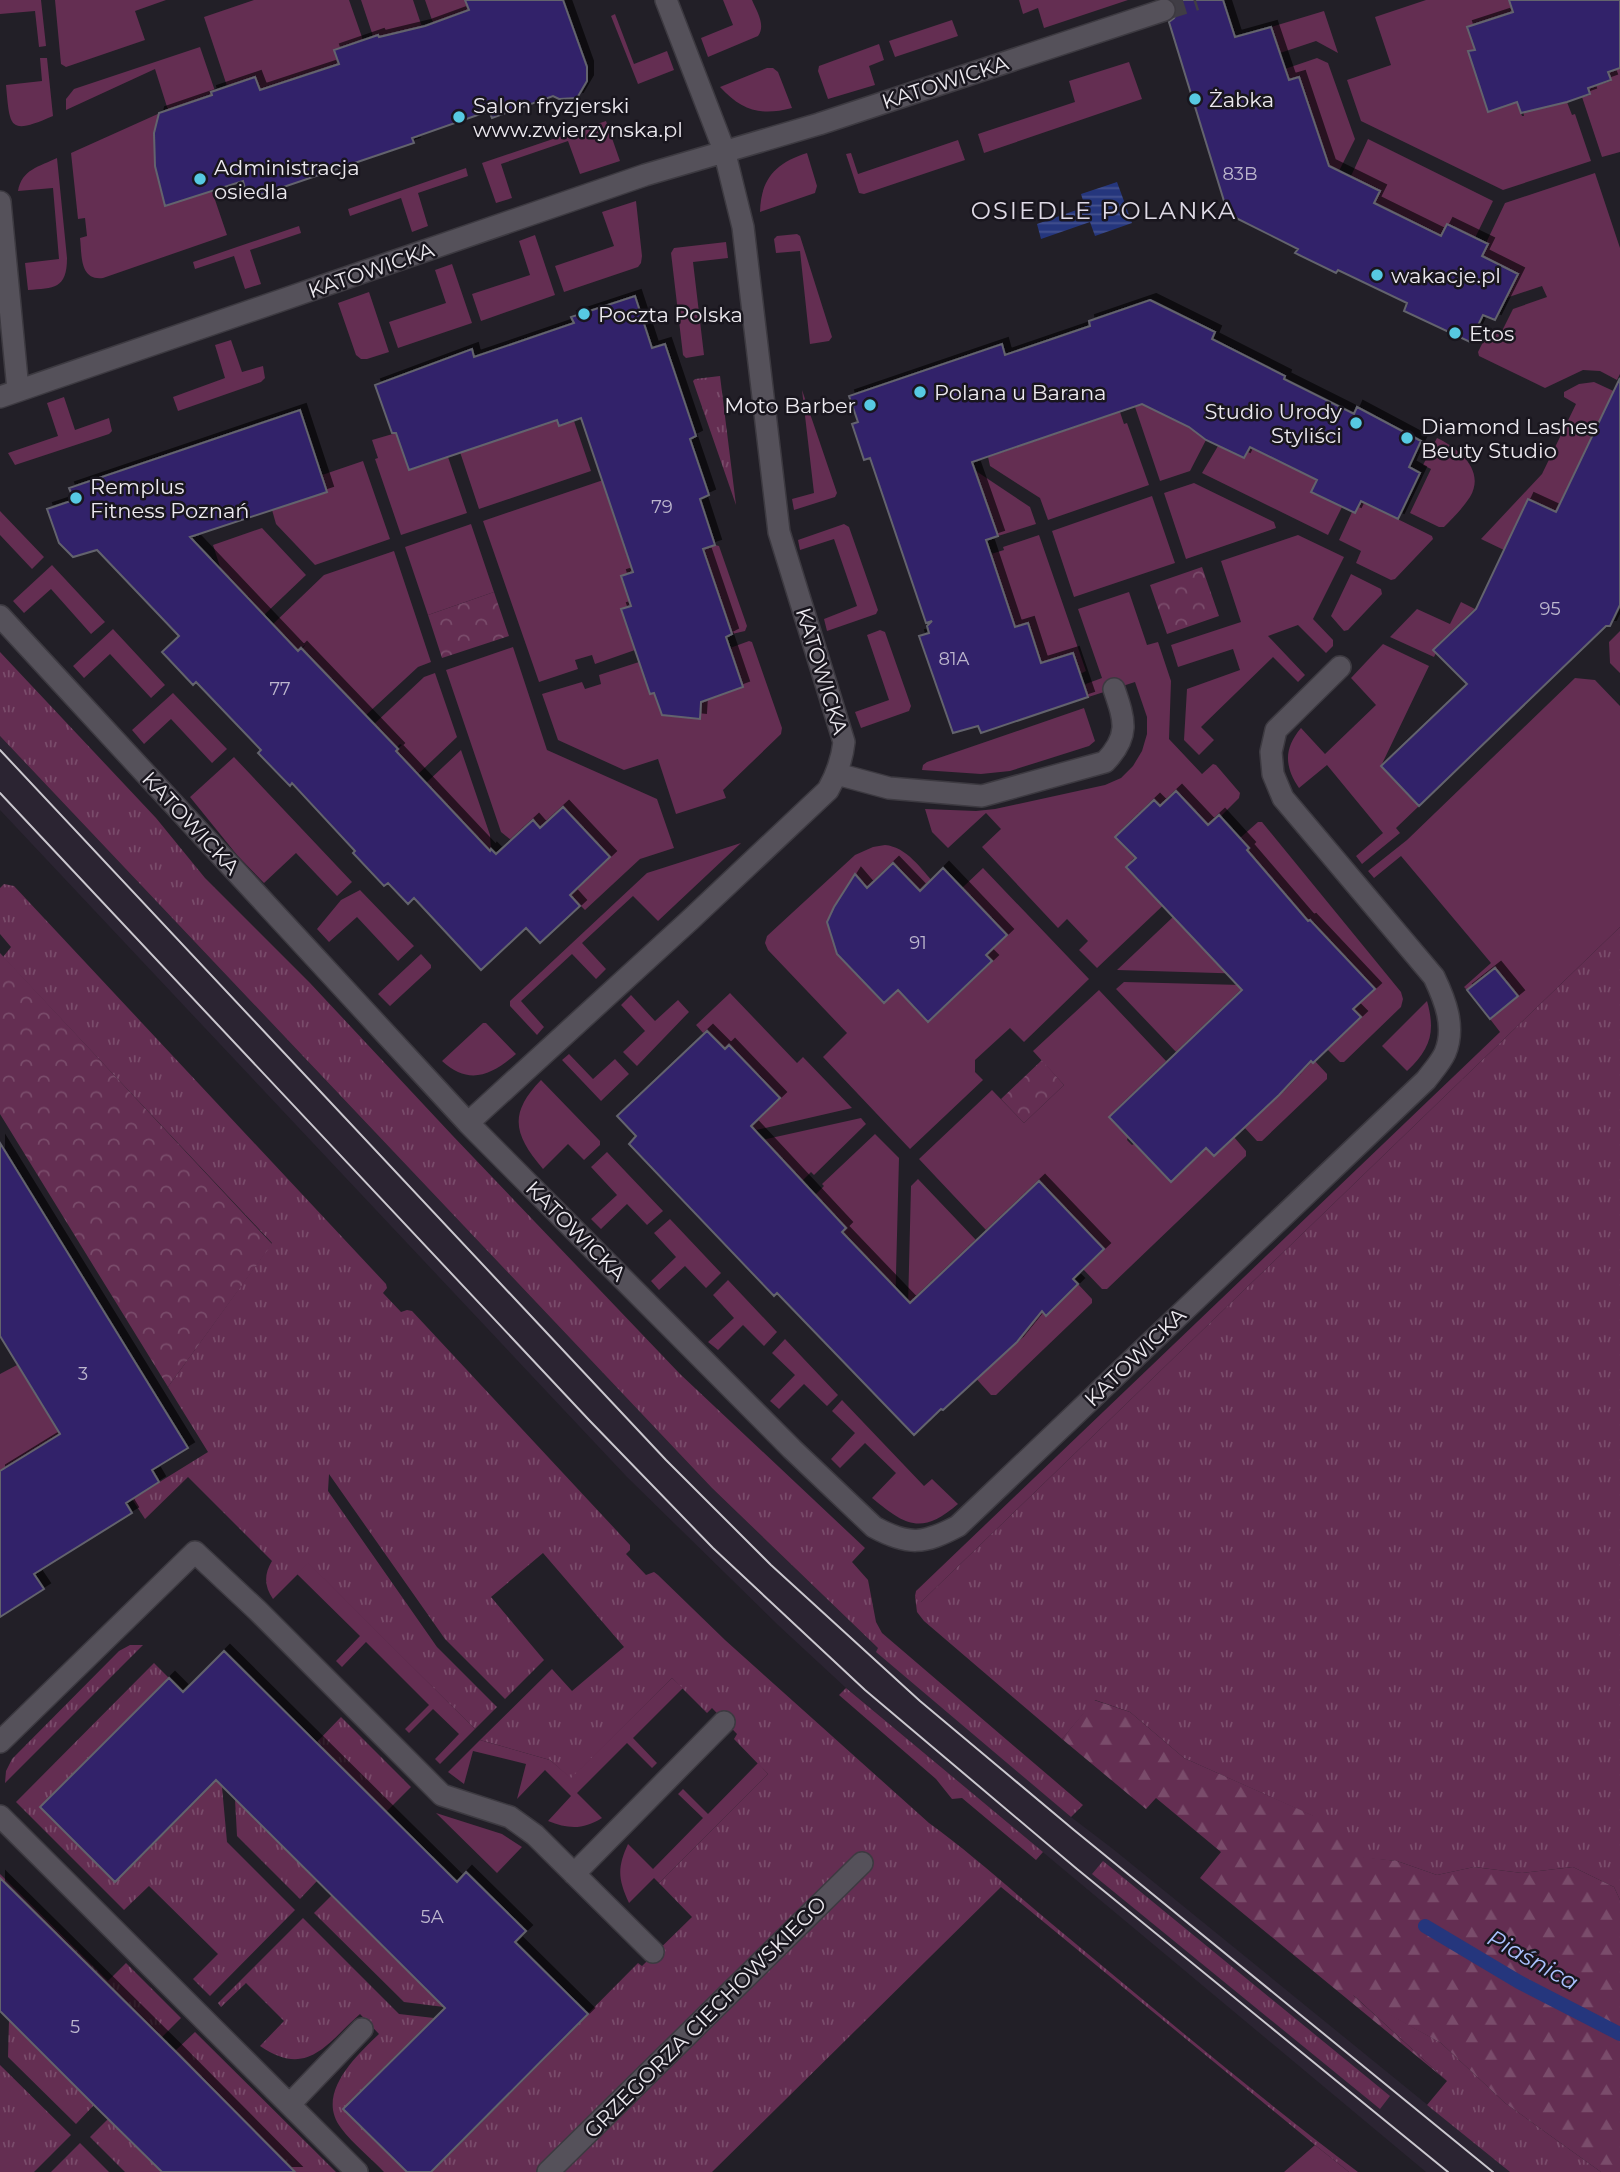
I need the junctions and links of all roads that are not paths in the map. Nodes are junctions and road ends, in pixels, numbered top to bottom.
1 (666, 0) edge
2 (1164, 10) tunnel mouth
3 (724, 150) junction
4 (0, 202) edge
5 (9, 393) edge
6 (0, 616) edge
7 (1340, 667) dead end
8 (1114, 689) dead end
9 (837, 774) junction
10 (468, 1122) junction
11 (724, 1722) dead end
12 (0, 1742) edge
13 (5, 1821) edge
14 (862, 1863) dead end
15 (574, 1874) junction
16 (653, 1952) dead end
17 (362, 2029) dead end
18 (290, 2104) junction
19 (358, 2172) edge
20 (548, 2172) edge

1 - 3 street, KATOWICKA
2 - 3 street, KATOWICKA
3 - 5 street, KATOWICKA
3 - 9 street, KATOWICKA
4 - 5 street, KATOWICKA
6 - 10 street, KATOWICKA
7 - 10 street, KATOWICKA
8 - 9 street
9 - 10 street, KATOWICKA
11 - 15 street
12 - 15 street
13 - 18 street
14 - 20 street, GRZEGORZA CIECHOWSKIEGO
15 - 16 street
17 - 18 street
18 - 19 street

